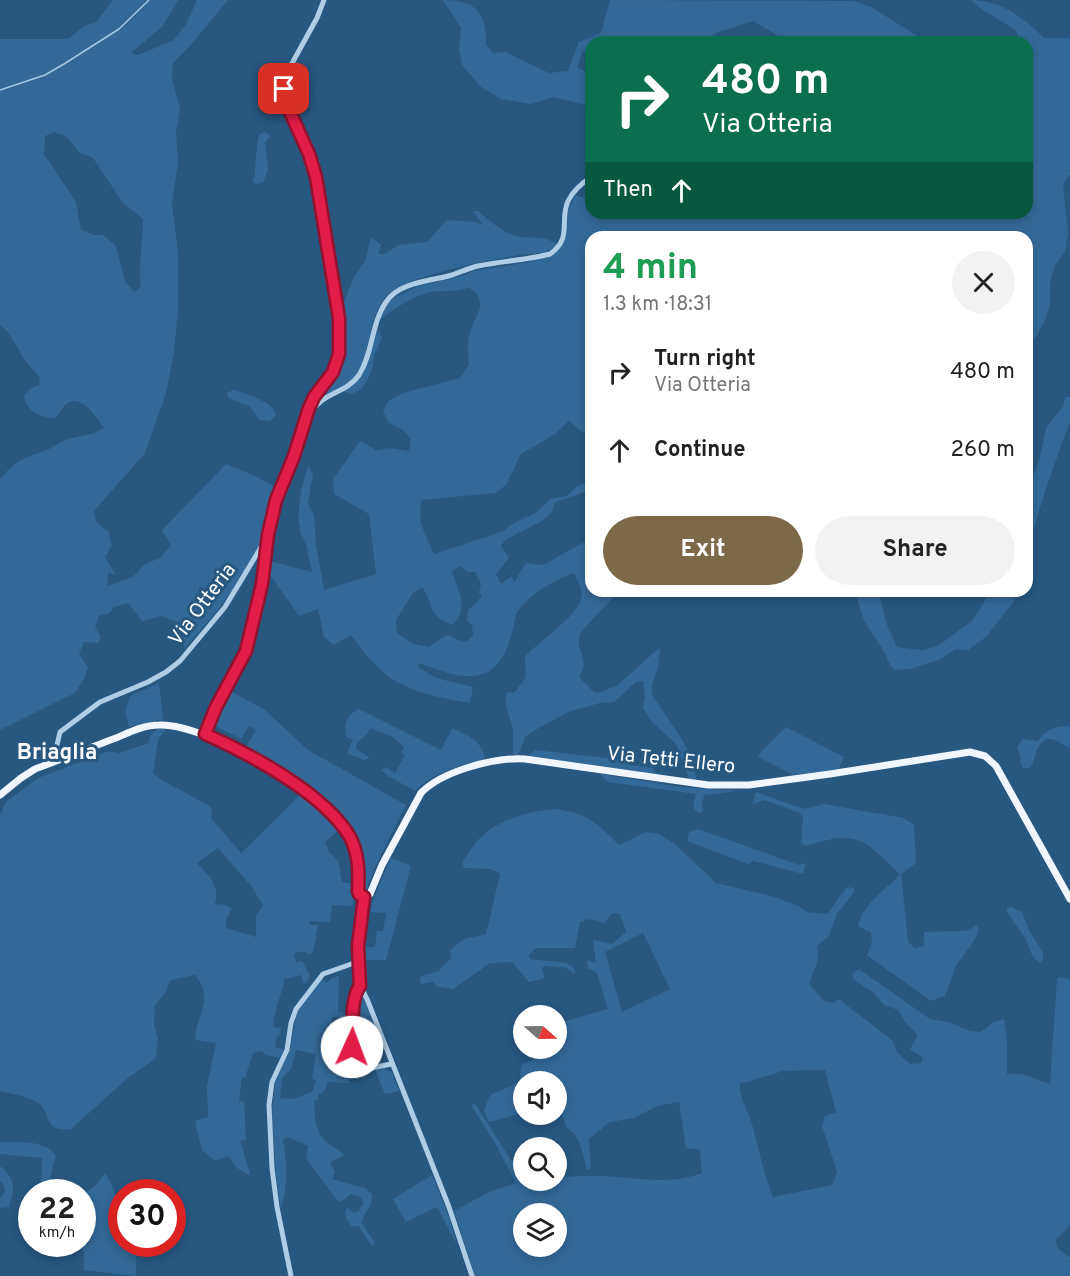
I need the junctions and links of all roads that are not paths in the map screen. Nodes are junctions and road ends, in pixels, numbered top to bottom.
1 (324, 0) edge
2 (585, 181) edge
3 (305, 420) junction
4 (268, 535) junction
5 (205, 734) junction
6 (53, 762) junction
7 (0, 795) edge
8 (364, 897) junction
9 (1070, 898) edge
10 (357, 962) junction
11 (360, 986) junction
12 (392, 1064) junction
13 (291, 1276) edge
14 (472, 1276) edge

1 - 3 street
2 - 3 street
3 - 4 street
4 - 5 street, Via Otteria
4 - 6 street, Via Otteria
5 - 6 main road
5 - 8 main road
6 - 7 main road
8 - 9 main road, Via Tetti Ellero
8 - 10 street
10 - 11 street
10 - 13 street
11 - 12 street
11 - 12 street
12 - 14 street

